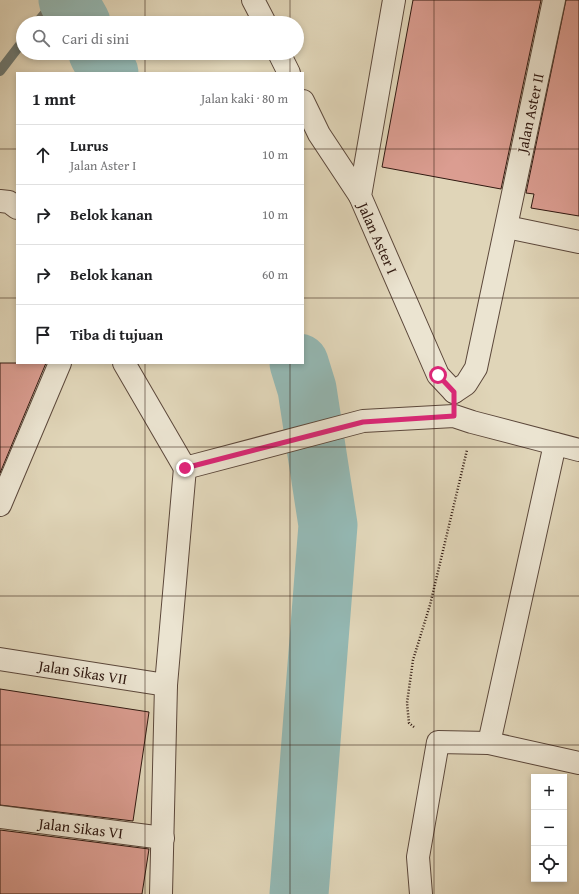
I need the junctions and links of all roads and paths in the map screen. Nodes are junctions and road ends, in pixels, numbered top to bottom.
1 (253, 0) edge
2 (394, 0) edge
3 (554, 0) edge
4 (261, 16) edge
5 (282, 60) edge
6 (288, 72) edge
7 (304, 103) edge
8 (360, 196) junction
9 (0, 201) edge
10 (16, 207) edge
11 (507, 227) junction
12 (579, 242) edge
13 (60, 364) edge
14 (125, 364) edge
15 (454, 392) junction
16 (463, 419) junction
17 (555, 444) junction
18 (579, 450) edge
19 (185, 468) junction
20 (0, 505) edge
21 (0, 659) edge
22 (166, 685) junction
23 (438, 742) junction
24 (489, 743) junction
25 (579, 763) edge
26 (0, 817) edge
27 (163, 838) junction
28 (161, 894) edge
29 (421, 894) edge

1 - 4 street
2 - 8 street, Jalan Aster I
3 - 11 street, Jalan Aster II
5 - 6 street
7 - 8 street
8 - 15 street, Jalan Aster I
9 - 10 street
11 - 12 street
11 - 15 street, Jalan Aster II
13 - 20 street
14 - 19 street
15 - 16 street
16 - 17 street
16 - 19 street
16 - 23 path
17 - 18 street
17 - 24 street
19 - 22 street
21 - 22 street, Jalan Sikas VII
22 - 27 street
23 - 24 street
23 - 29 street
24 - 25 street
26 - 27 street, Jalan Sikas VI
27 - 28 street

